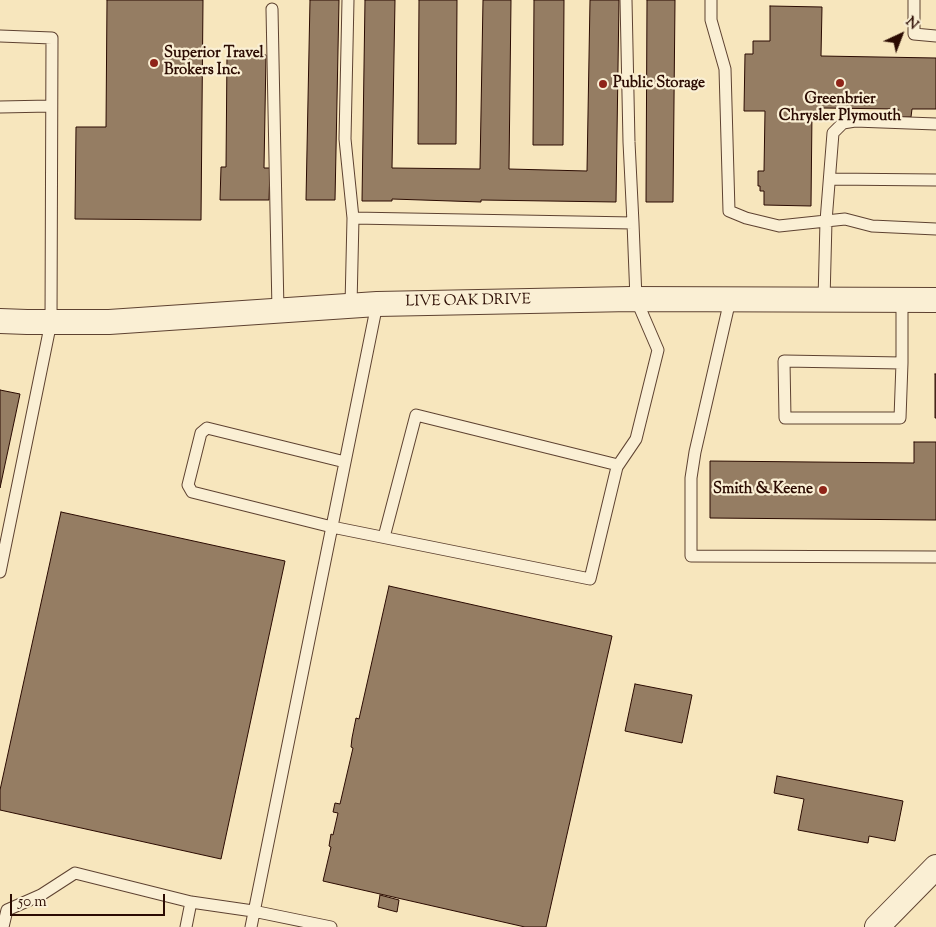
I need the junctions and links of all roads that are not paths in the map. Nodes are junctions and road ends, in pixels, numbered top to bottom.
1 (348, 0) edge
2 (626, 0) edge
3 (711, 0) edge
4 (914, 0) edge
5 (272, 9) dead end
6 (0, 36) edge
7 (936, 36) edge
8 (50, 106) junction
9 (0, 108) edge
10 (936, 124) edge
11 (830, 179) junction
12 (936, 180) edge
13 (353, 218) junction
14 (826, 221) junction
15 (634, 222) junction
16 (936, 229) edge
17 (636, 299) junction
18 (730, 300) junction
19 (824, 300) junction
20 (902, 300) junction
21 (936, 300) edge
22 (377, 304) junction
23 (351, 306) junction
24 (278, 310) junction
25 (0, 321) edge
26 (51, 322) junction
27 (902, 363) junction
28 (346, 462) junction
29 (618, 465) junction
30 (332, 527) junction
31 (384, 537) junction
32 (936, 557) edge
33 (0, 572) edge
34 (936, 867) edge
35 (191, 902) junction
36 (253, 911) junction
37 (3, 927) edge
38 (186, 927) edge
39 (251, 927) edge
40 (331, 927) edge
41 (877, 927) edge

1 - 13 lane
2 - 15 lane
3 - 14 lane
4 - 7 lane
5 - 24 lane
6 - 8 lane
8 - 9 lane
8 - 26 lane
10 - 11 lane
11 - 12 lane
11 - 14 lane
13 - 15 lane
13 - 23 lane
14 - 16 lane
14 - 19 lane
15 - 17 lane
17 - 18 street, LIVE OAK DRIVE
17 - 22 street, LIVE OAK DRIVE
17 - 29 lane
18 - 19 street, LIVE OAK DRIVE
18 - 32 lane
19 - 20 street, LIVE OAK DRIVE
20 - 21 street, LIVE OAK DRIVE
20 - 27 lane
22 - 23 street, LIVE OAK DRIVE
22 - 28 lane
23 - 24 street, LIVE OAK DRIVE
24 - 26 street, LIVE OAK DRIVE
25 - 26 street, LIVE OAK DRIVE
26 - 33 lane
27 - 27 lane
28 - 30 lane
28 - 30 lane
29 - 31 lane
29 - 31 lane
30 - 31 lane
30 - 36 lane
34 - 41 street
35 - 36 lane
35 - 37 lane
35 - 38 lane
36 - 39 lane
36 - 40 lane

